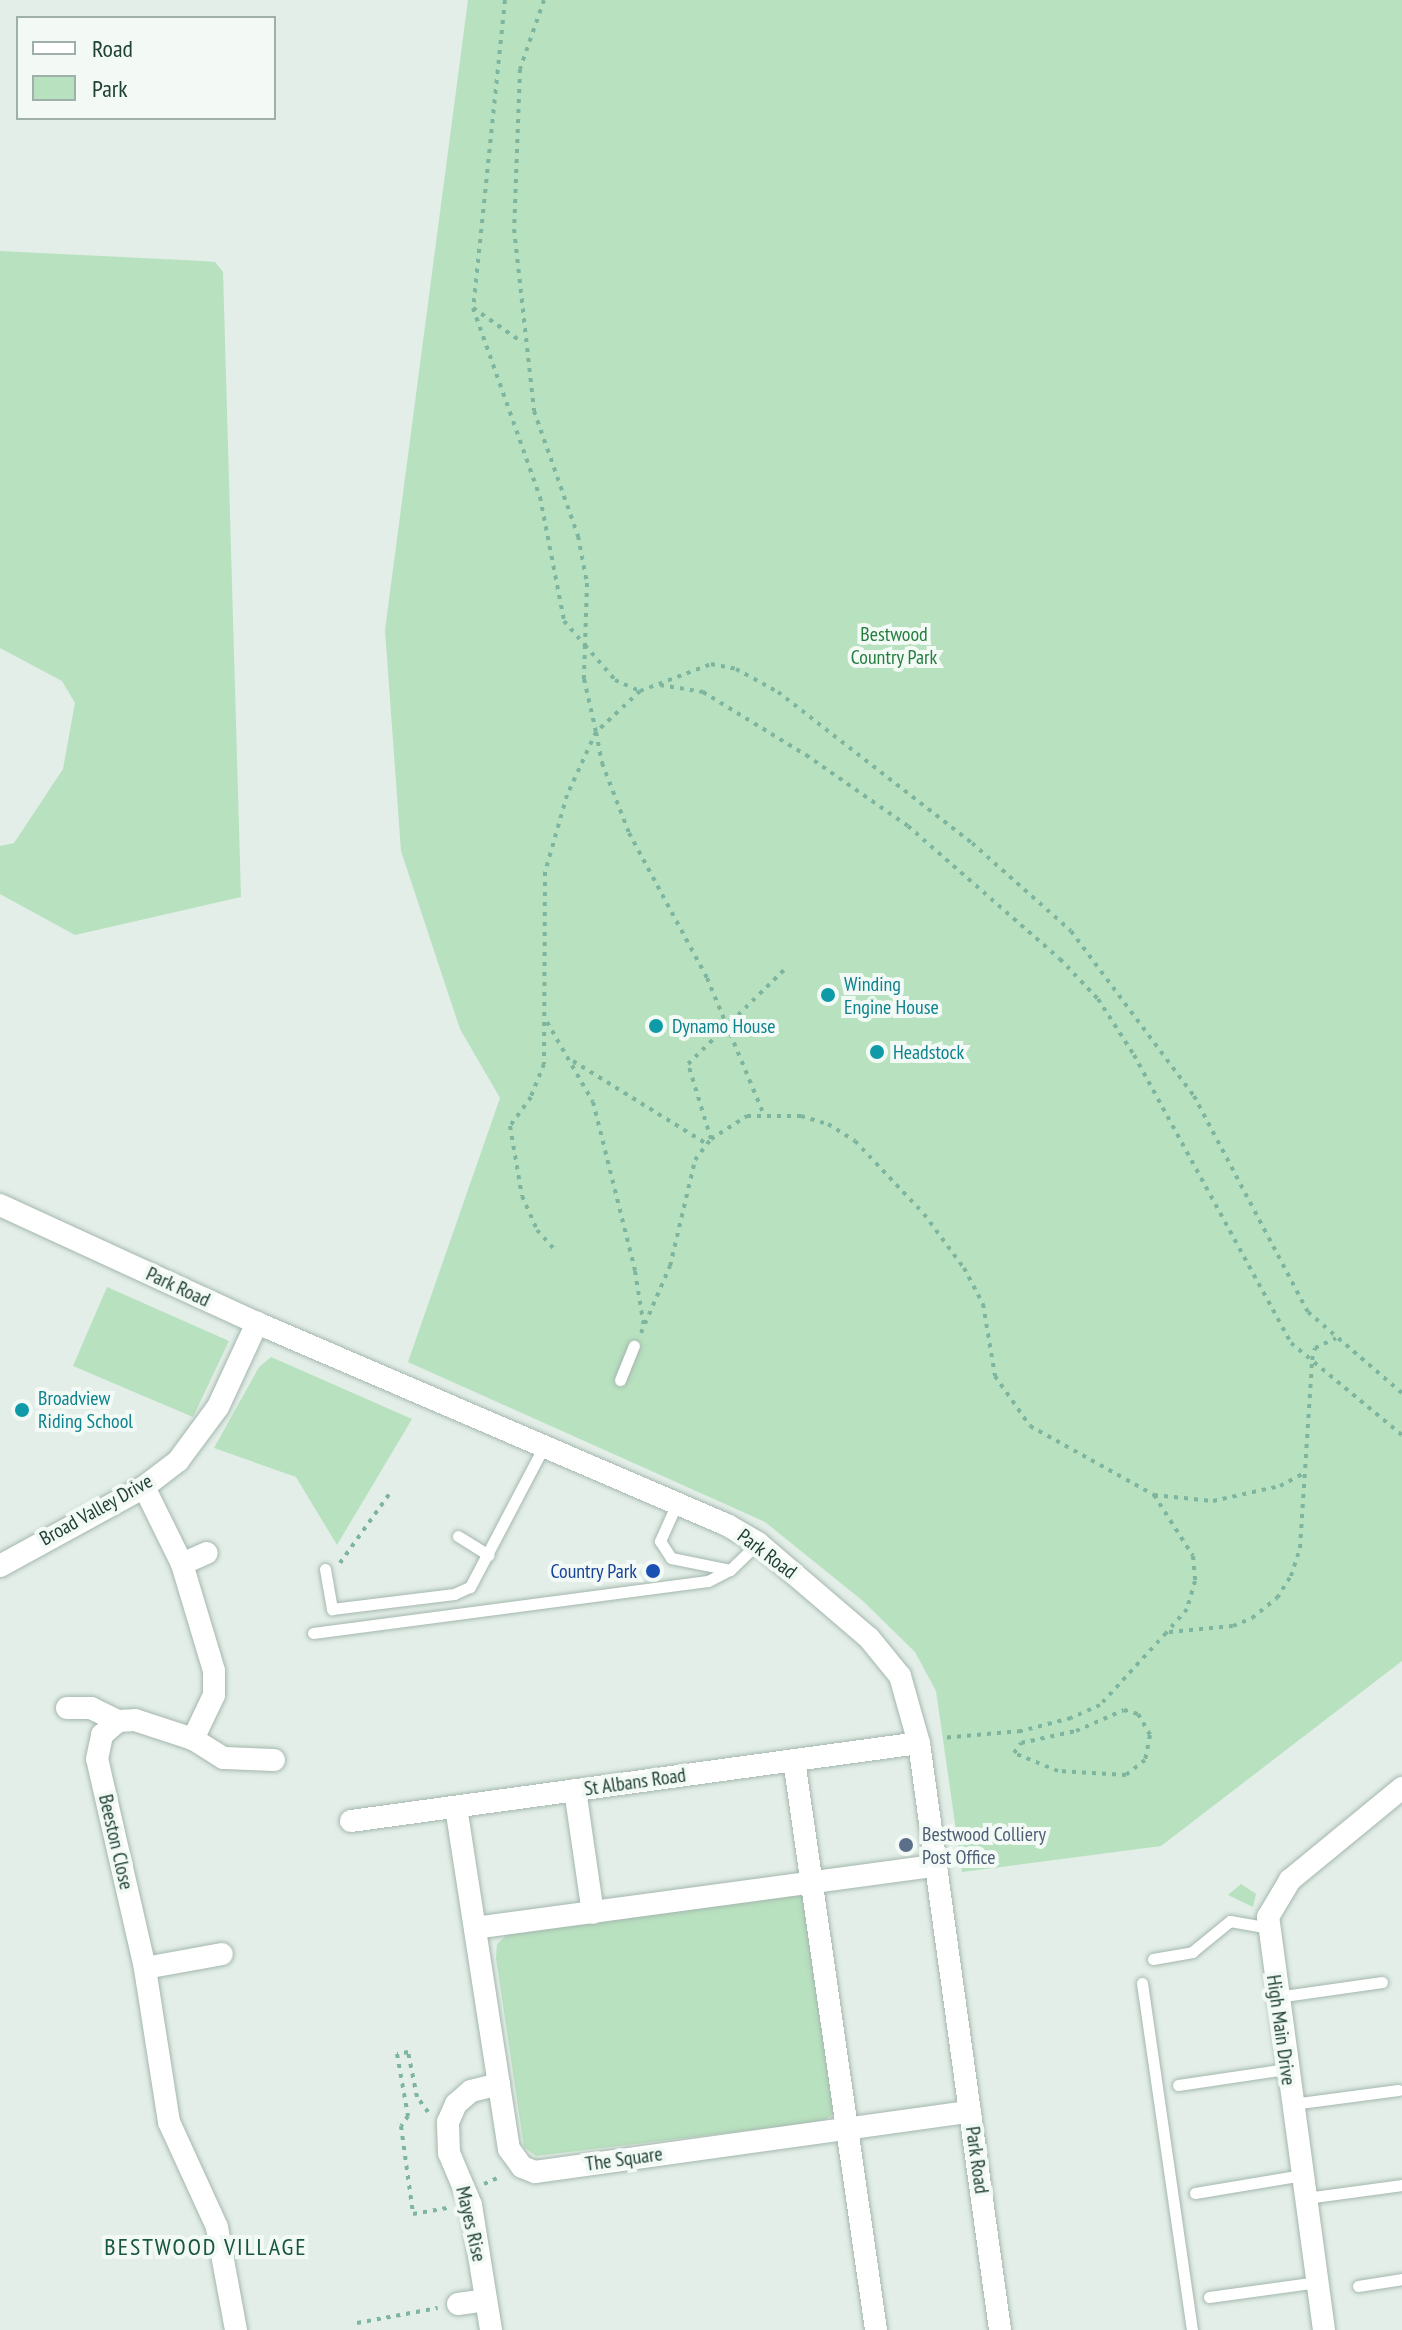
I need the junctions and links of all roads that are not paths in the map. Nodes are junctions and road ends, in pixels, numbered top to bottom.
1 (0, 1205) edge
2 (257, 1323) junction
3 (634, 1346) road end
4 (620, 1380) dead end
5 (544, 1446) junction
6 (144, 1487) junction
7 (677, 1503) junction
8 (458, 1536) dead end
9 (758, 1543) junction
10 (207, 1553) dead end
11 (489, 1555) junction
12 (182, 1564) junction
13 (0, 1566) edge
14 (325, 1569) road end
15 (730, 1570) junction
16 (313, 1633) dead end
17 (67, 1708) dead end
18 (118, 1721) junction
19 (193, 1739) junction
20 (919, 1743) junction
21 (274, 1760) dead end
22 (794, 1760) junction
23 (1402, 1788) edge
24 (575, 1790) junction
25 (456, 1807) junction
26 (351, 1821) dead end
27 (936, 1866) junction
28 (812, 1883) junction
29 (593, 1913) junction
30 (475, 1928) junction
31 (1268, 1928) junction
32 (222, 1954) dead end
33 (1153, 1959) dead end
34 (145, 1968) junction
35 (1382, 1982) dead end
36 (1142, 1983) dead end
37 (1277, 1997) junction
38 (1287, 2069) junction
39 (499, 2084) junction
40 (1178, 2085) dead end
41 (1398, 2090) dead end
42 (1292, 2104) junction
43 (970, 2112) junction
44 (847, 2129) junction
45 (1302, 2175) junction
46 (1402, 2185) edge
47 (1195, 2193) dead end
48 (1306, 2198) junction
49 (1402, 2279) edge
50 (1318, 2282) junction
51 (1358, 2286) dead end
52 (1209, 2297) dead end
53 (486, 2300) junction
54 (458, 2304) road end
55 (236, 2330) edge
56 (491, 2330) edge
57 (876, 2330) edge
58 (1000, 2330) edge
59 (1192, 2330) edge
60 (1324, 2330) edge

1 - 2 street, Park Road
2 - 5 street, Park Road
2 - 6 street, Broad Valley Drive
3 - 4 lane
5 - 7 street, Park Road
5 - 11 lane
6 - 12 street
6 - 13 street, Broad Valley Drive
7 - 9 street, Park Road
7 - 15 lane
8 - 11 lane
9 - 15 lane
9 - 20 street, Park Road
10 - 12 street
11 - 14 lane
12 - 19 street
15 - 16 lane
17 - 18 street
18 - 19 street
18 - 34 street, Beeston Close
19 - 21 street
20 - 22 street, St Albans Road
20 - 27 street, Park Road
22 - 24 street, St Albans Road
22 - 28 street
23 - 31 street, High Main Drive
24 - 25 street, St Albans Road
24 - 29 street
25 - 26 street, St Albans Road
25 - 30 street, The Square
27 - 28 street
27 - 43 street, Park Road
28 - 29 street
28 - 44 street
29 - 30 street
30 - 39 street, The Square
31 - 33 lane
31 - 37 street, High Main Drive
32 - 34 street
34 - 55 street, Beeston Close
35 - 37 lane
36 - 59 lane
37 - 38 street, High Main Drive
38 - 40 lane
38 - 42 street, High Main Drive
39 - 44 street, The Square
39 - 53 street, Mayes Rise
41 - 42 lane
42 - 45 street, High Main Drive
43 - 44 street, The Square
43 - 58 street, Park Road
44 - 57 street
45 - 47 lane
45 - 48 street, High Main Drive
46 - 48 lane
48 - 50 street, High Main Drive
49 - 51 lane
50 - 52 lane
50 - 60 street, High Main Drive
53 - 54 street
53 - 56 street, Mayes Rise

